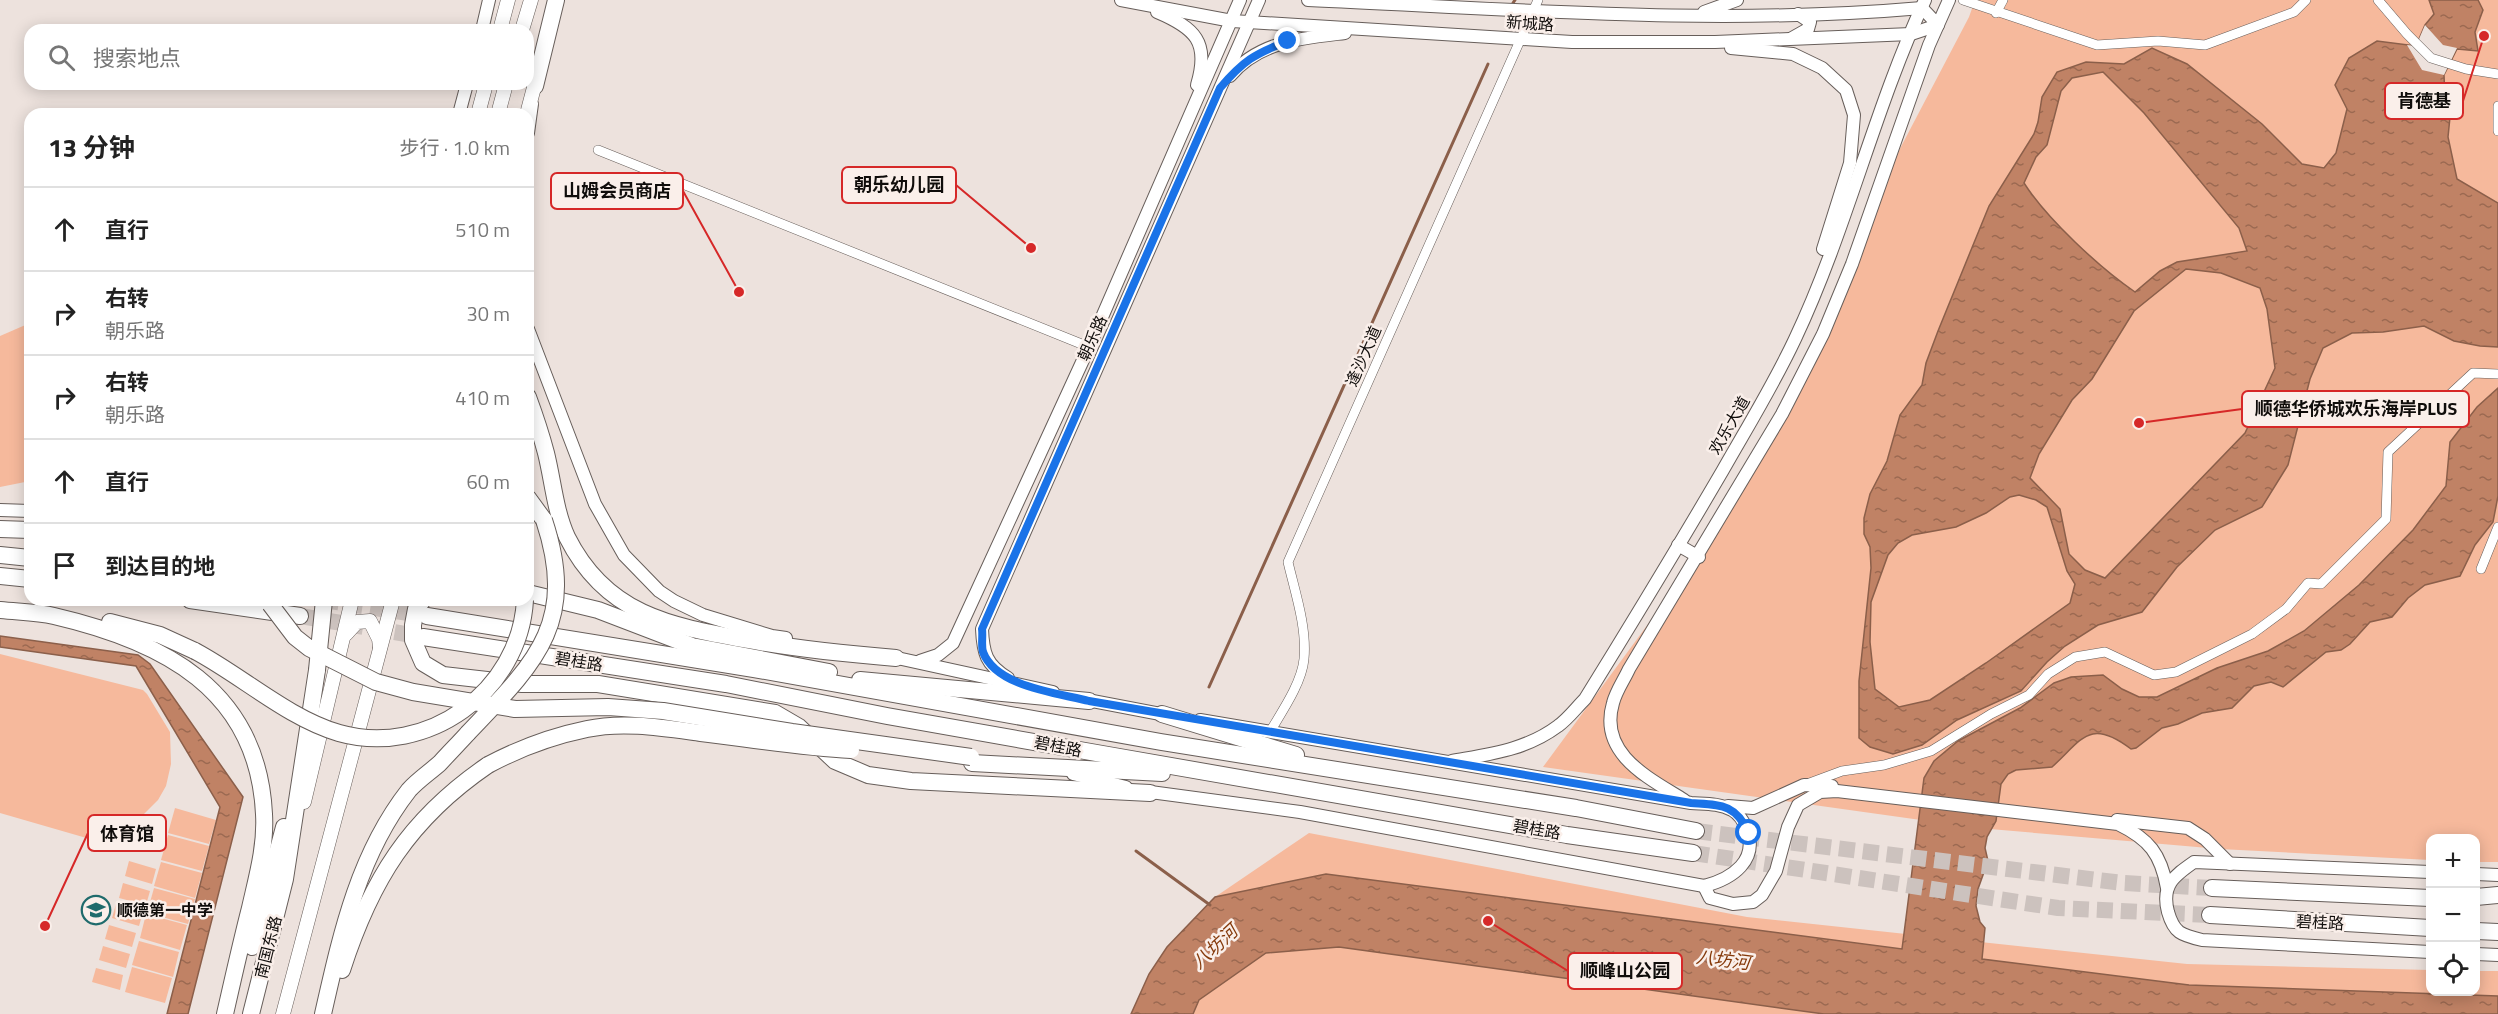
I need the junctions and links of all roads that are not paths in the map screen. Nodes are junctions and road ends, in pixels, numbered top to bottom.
1 (489, 0) edge
2 (508, 0) edge
3 (531, 0) edge
4 (548, 0) edge
5 (556, 0) edge
6 (564, 0) edge
7 (1121, 0) edge
8 (1240, 0) edge
9 (1259, 0) edge
10 (1308, 0) edge
11 (1737, 0) edge
12 (1949, 0) edge
13 (1963, 0) edge
14 (2003, 0) edge
15 (2306, 0) edge
16 (2378, 0) edge
17 (1381, 2) edge
18 (1923, 4) edge
19 (1535, 5) edge
20 (1996, 13) junction
21 (1797, 14) junction
22 (1695, 15) junction
23 (1232, 21) junction
24 (1250, 22) junction
25 (483, 24) edge
26 (502, 24) edge
27 (524, 24) edge
28 (1938, 25) junction
29 (1372, 29) junction
30 (1911, 34) junction
31 (1521, 38) junction
32 (1788, 40) junction
33 (1682, 43) junction
34 (2498, 74) edge
35 (535, 86) junction
36 (1220, 88) junction
37 (465, 90) edge
38 (484, 90) edge
39 (504, 90) edge
40 (534, 90) edge
41 (534, 90) edge
42 (2498, 106) edge
43 (461, 108) edge
44 (480, 108) edge
45 (500, 108) edge
46 (529, 108) edge
47 (532, 108) edge
48 (1875, 128) junction
49 (1184, 131) junction
50 (2498, 131) edge
51 (1896, 135) junction
52 (598, 150) dead end
53 (1803, 320) junction
54 (534, 344) edge
55 (1089, 347) junction
56 (2498, 374) edge
57 (534, 413) edge
58 (534, 506) edge
59 (0, 510) edge
60 (24, 511) edge
61 (2498, 527) edge
62 (0, 529) edge
63 (24, 530) edge
64 (1678, 545) junction
65 (0, 555) edge
66 (1699, 556) junction
67 (24, 557) edge
68 (2481, 569) dead end
69 (0, 576) edge
70 (24, 578) edge
71 (978, 589) junction
72 (534, 594) edge
73 (996, 597) junction
74 (231, 606) edge
75 (272, 606) edge
76 (323, 606) edge
77 (351, 606) edge
78 (391, 606) edge
79 (524, 606) edge
80 (425, 608) edge
81 (0, 610) edge
82 (52, 615) junction
83 (300, 616) tunnel mouth
84 (423, 636) tunnel mouth
85 (343, 639) junction
86 (380, 649) junction
87 (896, 658) junction
88 (918, 662) junction
89 (785, 675) junction
90 (880, 681) junction
91 (1014, 682) junction
92 (1089, 701) junction
93 (1162, 714) junction
94 (1270, 730) junction
95 (306, 745) junction
96 (971, 760) junction
97 (1442, 762) junction
98 (1048, 768) junction
99 (1360, 775) junction
100 (1234, 777) junction
101 (1804, 785) junction
102 (1855, 791) junction
103 (1150, 793) junction
104 (1691, 803) junction
105 (1721, 805) junction
106 (2064, 815) junction
107 (1696, 831) tunnel mouth
108 (1693, 853) tunnel mouth
109 (2230, 864) junction
110 (2426, 873) edge
111 (2480, 874) edge
112 (2498, 875) edge
113 (285, 879) junction
114 (1704, 885) junction
115 (2167, 888) junction
116 (2212, 888) tunnel mouth
117 (2498, 895) edge
118 (2480, 897) edge
119 (2426, 898) edge
120 (2480, 899) edge
121 (2498, 901) edge
122 (2210, 915) tunnel mouth
123 (2426, 928) edge
124 (2480, 931) edge
125 (2498, 932) edge
126 (2426, 952) edge
127 (2480, 954) edge
128 (2498, 955) edge
129 (225, 1014) edge
130 (234, 1014) edge
131 (251, 1014) edge
132 (283, 1014) edge
133 (322, 1014) edge
134 (328, 1014) edge

1 - 25 street
2 - 26 main road
3 - 27 main road
4 - 35 main road
5 - 35 highway
6 - 35 street
7 - 23 street, 新城路
7 - 49 street
8 - 23 street, 朝乐路
9 - 24 street, 朝乐路
10 - 17 street, 新城路
11 - 22 street
12 - 28 street
13 - 20 street
14 - 20 street
15 - 20 street
16 - 34 street
17 - 19 street, 新城路
18 - 21 street, 新城路
18 - 28 street
18 - 30 street, 欢乐大道
19 - 22 street, 新城路
19 - 31 street, 逢沙大道
21 - 22 street, 新城路
21 - 32 street
23 - 24 street, 新城路
23 - 49 street, 朝乐路
24 - 29 street, 新城路
24 - 36 street, 朝乐路
28 - 30 street, 新城路
28 - 51 street
29 - 31 street, 新城路
29 - 36 street
30 - 32 street, 新城路
30 - 48 street, 欢乐大道
31 - 33 street, 新城路
31 - 94 street, 逢沙大道
32 - 33 street, 新城路
33 - 53 street
35 - 41 main road
35 - 47 street
36 - 73 street, 朝乐路
37 - 43 street
38 - 44 main road
39 - 45 main road
40 - 46 main road
42 - 50 street
48 - 51 street
48 - 53 street, 欢乐大道
49 - 55 street, 朝乐路
51 - 66 street
52 - 55 street
53 - 64 street, 欢乐大道
54 - 87 street
55 - 71 street, 朝乐路
56 - 101 street
57 - 87 highway
58 - 133 highway, bridge
59 - 60 street
61 - 68 street
62 - 63 highway
64 - 66 street
64 - 97 street, 欢乐大道
65 - 67 highway
66 - 104 street
69 - 70 highway
71 - 73 street
71 - 88 street, 朝乐路
72 - 90 highway
73 - 91 street, 朝乐路
74 - 83 highway
75 - 96 highway, bridge
76 - 95 highway, bridge
77 - 85 main road
78 - 86 main road, 南国东路
79 - 82 highway, bridge
80 - 89 highway
80 - 103 highway
81 - 82 highway
82 - 129 highway
84 - 100 highway, 碧桂路
85 - 86 main road
85 - 113 main road
86 - 132 main road, 南国东路
87 - 88 street
88 - 91 street
89 - 90 highway
89 - 99 highway
90 - 92 highway
91 - 92 street
92 - 93 street
93 - 94 street
93 - 99 highway
94 - 97 street
95 - 113 highway, 南国东路
95 - 130 highway
96 - 98 highway
96 - 134 highway, bridge
97 - 104 street
98 - 100 highway
98 - 103 street
99 - 107 highway
100 - 108 highway, 碧桂路
101 - 102 street
101 - 105 street
102 - 106 street
102 - 114 street
103 - 114 street
104 - 105 street
105 - 114 street
106 - 109 street
106 - 115 street
109 - 110 street
109 - 115 street
111 - 112 street
113 - 131 highway, 南国东路
115 - 126 street
116 - 119 highway
117 - 118 highway
120 - 121 highway
122 - 123 highway, 碧桂路
124 - 125 highway
127 - 128 street

